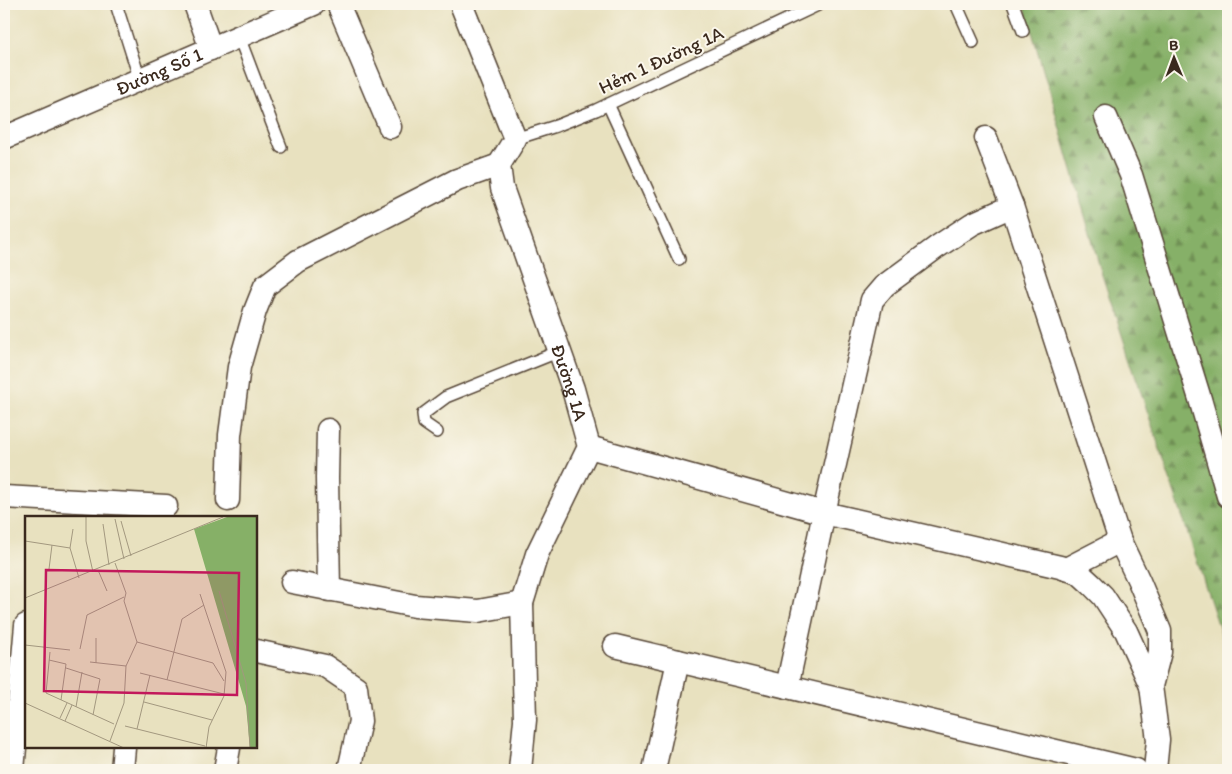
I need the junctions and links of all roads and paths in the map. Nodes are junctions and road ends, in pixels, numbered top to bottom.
1 (116, 4) edge
2 (195, 4) edge
3 (338, 4) edge
4 (461, 4) edge
5 (820, 4) edge
6 (956, 4) edge
7 (1013, 4) edge
8 (305, 6) edge
9 (1024, 30) dead end
10 (239, 37) junction
11 (973, 42) dead end
12 (211, 49) junction
13 (140, 80) junction
14 (608, 104) junction
15 (1106, 117) dead end
16 (390, 127) dead end
17 (4, 138) edge
18 (986, 138) dead end
19 (515, 139) junction
20 (281, 147) dead end
21 (499, 165) junction
22 (1012, 206) junction
23 (679, 259) dead end
24 (560, 351) junction
25 (328, 430) dead end
26 (437, 432) dead end
27 (588, 447) junction
28 (1228, 496) edge
29 (4, 497) edge
30 (228, 500) dead end
31 (166, 506) dead end
32 (824, 513) junction
33 (1120, 541) junction
34 (1066, 569) junction
35 (292, 582) dead end
36 (329, 590) junction
37 (522, 603) junction
38 (25, 636) edge
39 (615, 646) dead end
40 (258, 651) edge
41 (678, 661) junction
42 (1151, 686) junction
43 (787, 687) junction
44 (124, 749) edge
45 (228, 749) edge
46 (13, 770) edge
47 (122, 770) edge
48 (225, 770) edge
49 (349, 770) edge
50 (520, 770) edge
51 (654, 770) edge
52 (1136, 770) edge
53 (1155, 770) edge

1 - 13 lane
2 - 12 street
3 - 16 street
4 - 19 street
5 - 14 lane, Hẻm 1 Đường 1A
6 - 11 lane
7 - 9 lane
8 - 10 street, Đường Số 1
10 - 12 street, Đường Số 1
10 - 20 lane
12 - 13 street, Đường Số 1
13 - 17 street, Đường Số 1
14 - 19 lane, Hẻm 1 Đường 1A
14 - 23 lane
15 - 28 street
18 - 22 street
19 - 21 street
21 - 24 street, Đường 1A
21 - 30 street
22 - 32 street
22 - 33 street
24 - 26 lane
24 - 27 street, Đường 1A
25 - 36 street
27 - 32 street
27 - 37 street
29 - 31 street
32 - 34 street
32 - 43 street
33 - 34 street
33 - 42 street
34 - 42 street
35 - 36 street
36 - 37 street
37 - 50 street
38 - 46 street
39 - 41 street
40 - 49 street
41 - 43 street
41 - 51 street
42 - 53 street
43 - 52 street
44 - 47 street
45 - 48 street

